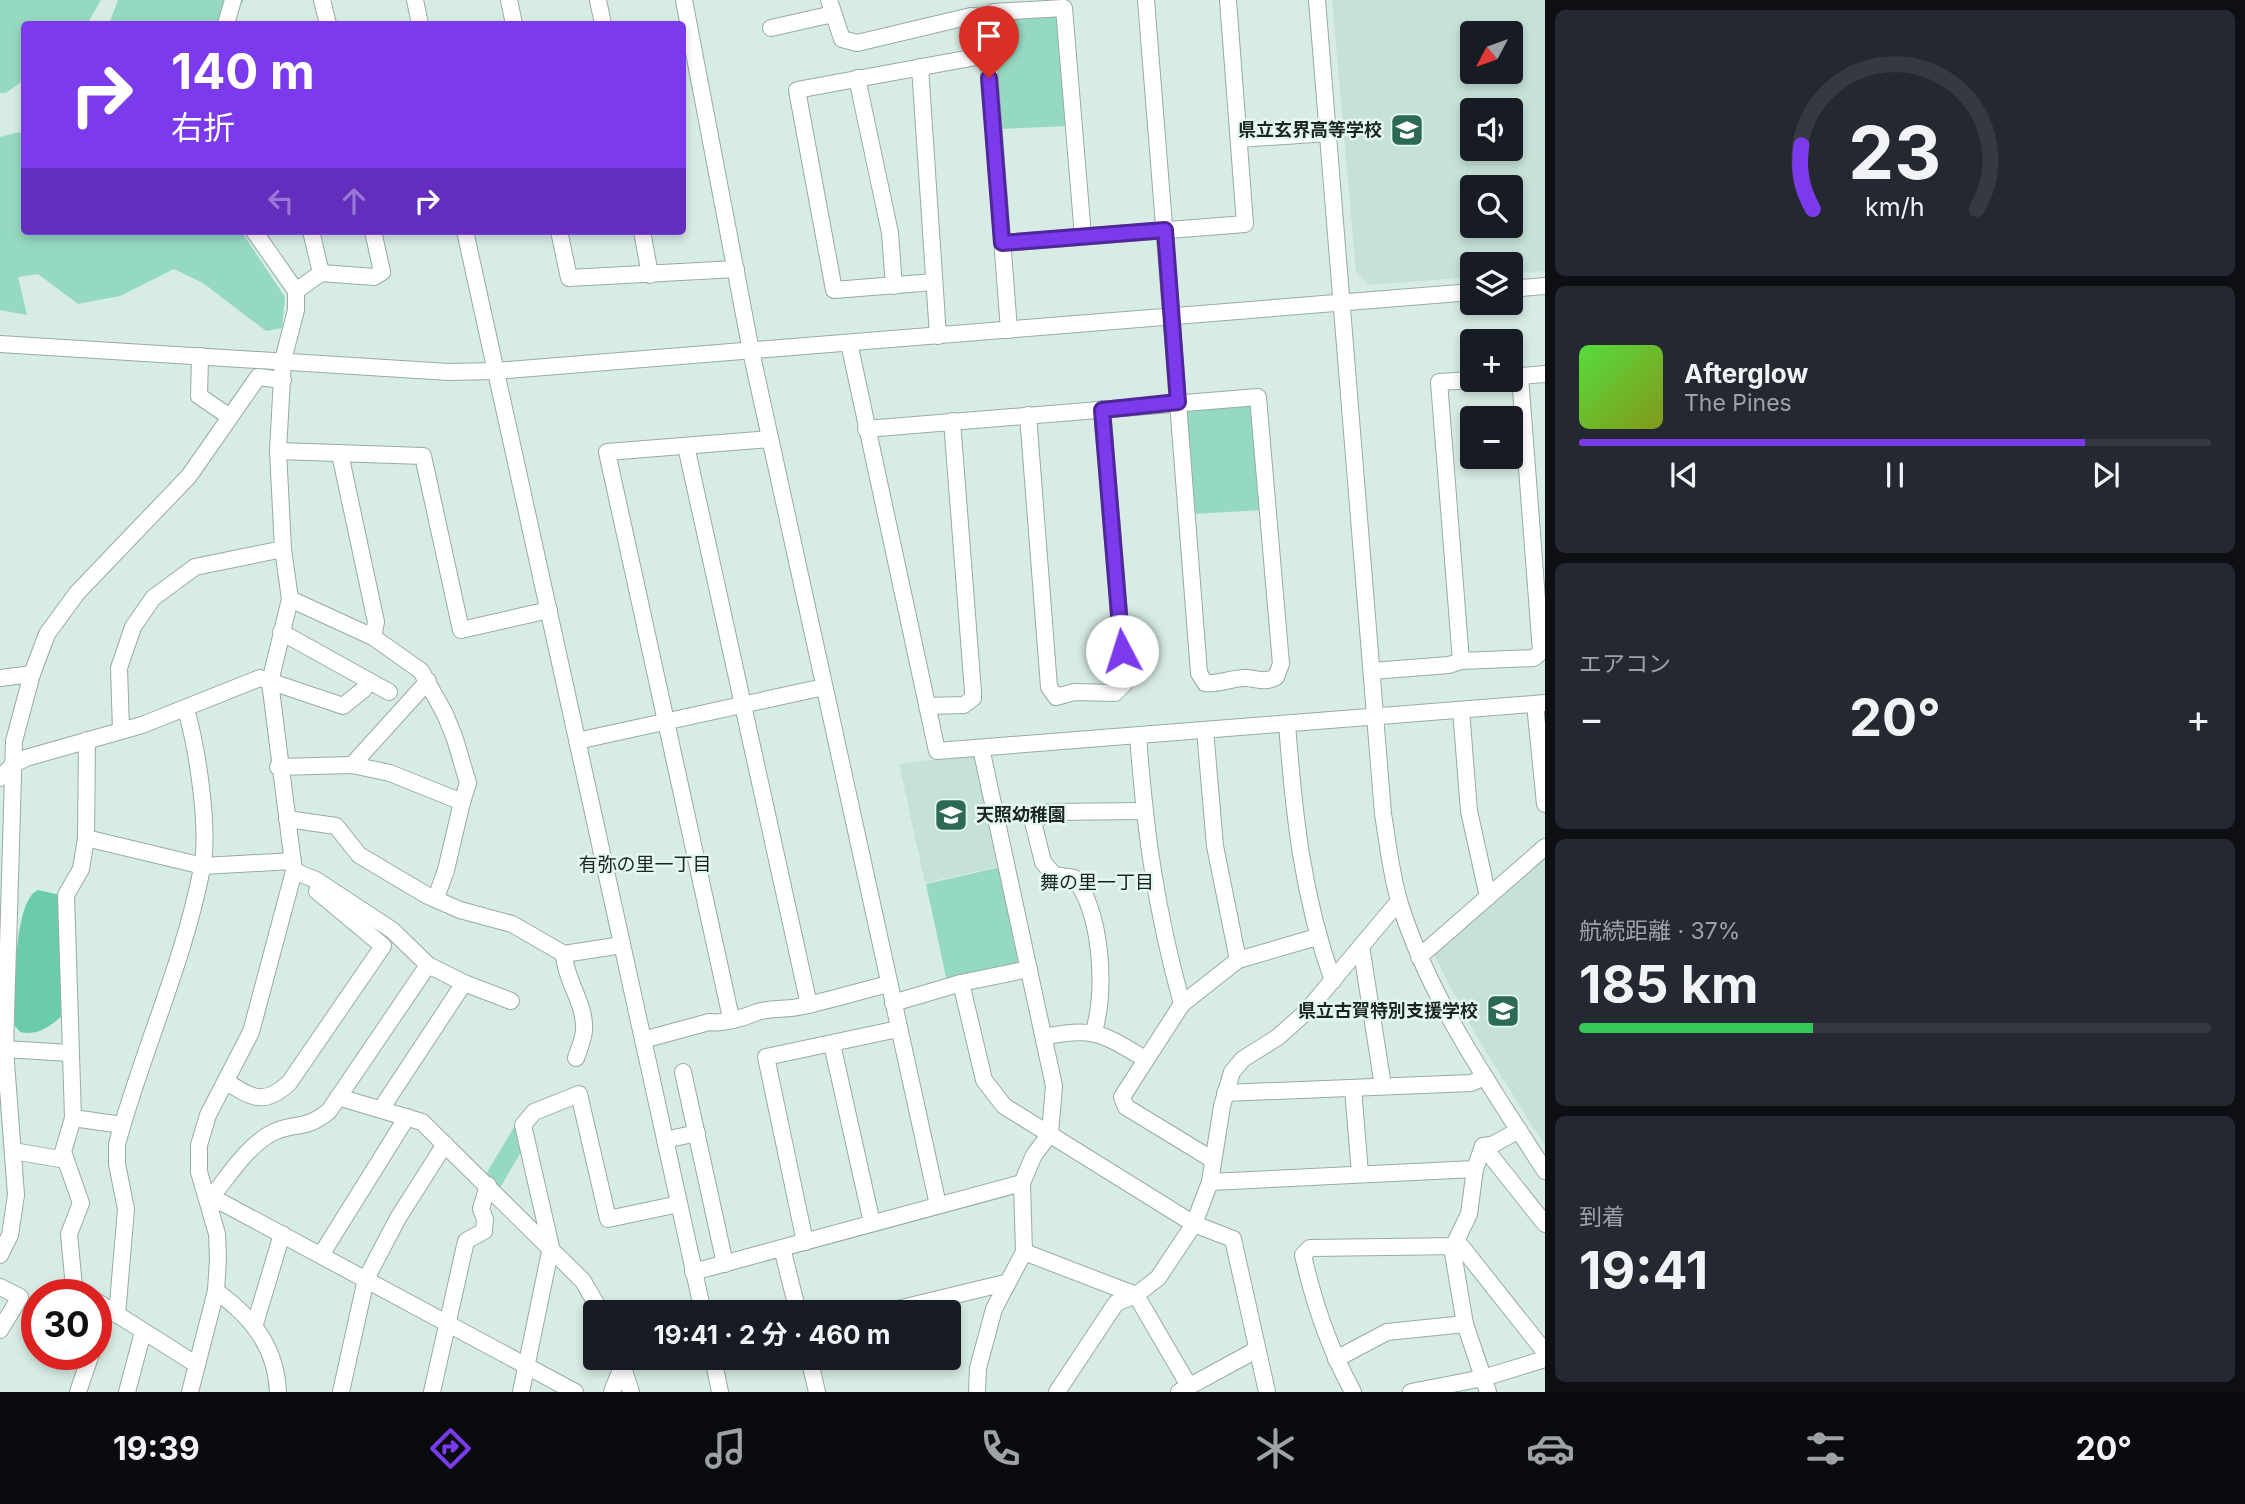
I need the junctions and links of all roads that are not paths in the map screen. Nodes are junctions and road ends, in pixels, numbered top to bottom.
1 (233, 0) edge
2 (323, 0) edge
3 (415, 0) edge
4 (509, 0) edge
5 (598, 0) edge
6 (684, 0) edge
7 (1146, 0) edge
8 (1228, 0) edge
9 (1317, 0) edge
10 (831, 7) edge
11 (985, 17) junction
12 (227, 21) edge
13 (327, 21) edge
14 (419, 21) edge
15 (513, 21) edge
16 (602, 21) edge
17 (771, 28) dead end
18 (987, 55) junction
19 (920, 67) junction
20 (857, 78) junction
21 (699, 79) junction
22 (686, 82) edge
23 (1329, 133) junction
24 (1238, 139) junction
25 (1165, 230) junction
26 (257, 235) edge
27 (313, 235) edge
28 (374, 235) edge
29 (466, 235) edge
30 (560, 235) edge
31 (643, 235) edge
32 (1083, 236) junction
33 (1002, 243) junction
34 (736, 269) junction
35 (321, 273) junction
36 (650, 275) junction
37 (934, 282) junction
38 (894, 286) junction
39 (1545, 286) edge
40 (1523, 288) edge
41 (296, 291) junction
42 (1460, 293) edge
43 (1343, 304) junction
44 (1172, 317) junction
45 (1009, 330) junction
46 (937, 336) junction
47 (849, 343) junction
48 (0, 344) edge
49 (751, 351) junction
50 (200, 356) junction
51 (283, 360) junction
52 (495, 371) junction
53 (1545, 374) edge
54 (1523, 375) edge
55 (283, 380) junction
56 (1460, 381) edge
57 (1517, 392) edge
58 (1178, 402) junction
59 (1102, 410) junction
60 (1028, 415) junction
61 (230, 417) junction
62 (952, 421) junction
63 (866, 429) junction
64 (770, 439) junction
65 (686, 446) junction
66 (278, 451) junction
67 (340, 454) junction
68 (283, 549) junction
69 (290, 598) junction
70 (549, 610) junction
71 (281, 632) junction
72 (373, 637) junction
73 (1461, 661) junction
74 (1372, 671) junction
75 (32, 674) junction
76 (0, 678) edge
77 (369, 681) junction
78 (428, 681) junction
79 (270, 682) junction
80 (824, 687) junction
81 (389, 692) dead end
82 (1540, 704) edge
83 (742, 705) junction
84 (927, 706) junction
85 (186, 709) junction
86 (1461, 710) junction
87 (1375, 717) junction
88 (665, 721) junction
89 (1287, 724) junction
90 (121, 730) junction
91 (1205, 730) junction
92 (1138, 735) junction
93 (87, 740) junction
94 (578, 741) junction
95 (981, 748) junction
96 (14, 764) junction
97 (352, 765) junction
98 (278, 767) junction
99 (0, 778) edge
100 (462, 802) junction
101 (1545, 804) edge
102 (1144, 811) junction
103 (287, 819) junction
104 (86, 838) junction
105 (1545, 848) edge
106 (203, 866) junction
107 (294, 866) junction
108 (1488, 897) junction
109 (436, 898) junction
110 (1399, 901) junction
111 (1317, 937) junction
112 (622, 945) junction
113 (1361, 946) junction
114 (4, 948) edge
115 (564, 954) junction
116 (1419, 957) junction
117 (1238, 960) junction
118 (428, 965) junction
119 (1029, 969) junction
120 (1333, 981) junction
121 (961, 983) junction
122 (464, 984) junction
123 (889, 984) junction
124 (511, 1001) dead end
125 (893, 1003) junction
126 (1182, 1004) junction
127 (808, 1005) junction
128 (730, 1018) junction
129 (898, 1029) junction
130 (1094, 1031) junction
131 (1044, 1037) junction
132 (643, 1040) junction
133 (832, 1044) junction
134 (5, 1049) junction
135 (70, 1053) junction
136 (576, 1058) dead end
137 (1145, 1059) junction
138 (683, 1072) dead end
139 (1485, 1077) junction
140 (227, 1082) junction
141 (1383, 1086) junction
142 (1353, 1088) junction
143 (1225, 1093) junction
144 (338, 1097) junction
145 (381, 1108) junction
146 (407, 1117) junction
147 (73, 1118) junction
148 (122, 1125) junction
149 (1519, 1130) junction
150 (696, 1133) junction
151 (1050, 1134) junction
152 (665, 1140) junction
153 (445, 1144) junction
154 (1483, 1146) junction
155 (13, 1152) junction
156 (66, 1160) junction
157 (1213, 1160) junction
158 (1475, 1169) junction
159 (1545, 1171) edge
160 (1360, 1174) junction
161 (1210, 1182) junction
162 (1022, 1183) junction
163 (488, 1185) junction
164 (208, 1201) junction
165 (679, 1204) junction
166 (938, 1205) junction
167 (8, 1212) edge
168 (872, 1223) junction
169 (1194, 1224) junction
170 (1545, 1224) edge
171 (282, 1234) junction
172 (804, 1242) junction
173 (1454, 1245) junction
174 (551, 1247) junction
175 (782, 1248) junction
176 (1024, 1252) junction
177 (0, 1255) edge
178 (321, 1255) junction
179 (725, 1264) junction
180 (694, 1272) junction
181 (74, 1279) edge
182 (112, 1279) edge
183 (366, 1279) junction
184 (1005, 1283) junction
185 (0, 1287) edge
186 (216, 1291) junction
187 (1136, 1295) junction
188 (594, 1300) edge
189 (700, 1300) edge
190 (795, 1300) edge
191 (935, 1300) edge
192 (112, 1312) edge
193 (447, 1323) junction
194 (254, 1324) junction
195 (1465, 1324) junction
196 (0, 1330) edge
197 (143, 1332) junction
198 (1256, 1350) junction
199 (1545, 1352) edge
200 (1336, 1359) junction
201 (1545, 1359) edge
202 (197, 1365) junction
203 (526, 1366) junction
204 (86, 1370) edge
205 (619, 1370) edge
206 (624, 1370) edge
207 (715, 1370) edge
208 (812, 1370) edge
209 (1486, 1385) edge
210 (1065, 1389) edge
211 (1184, 1389) edge
212 (78, 1392) edge
213 (127, 1392) edge
214 (190, 1392) edge
215 (278, 1392) edge
216 (341, 1392) edge
217 (432, 1392) edge
218 (520, 1392) edge
219 (575, 1392) edge
220 (612, 1392) edge
221 (631, 1392) edge
222 (720, 1392) edge
223 (817, 1392) edge
224 (977, 1392) edge
225 (1267, 1392) edge
226 (1353, 1392) edge
227 (1411, 1392) edge

1 - 12 street
2 - 13 street
3 - 14 street
4 - 15 street
5 - 16 street
6 - 21 street
7 - 25 street
8 - 24 street
9 - 23 street
10 - 11 street
10 - 17 street
11 - 18 street
11 - 32 street
18 - 19 street
18 - 33 street
19 - 20 street
19 - 37 street
20 - 38 street
20 - 38 street
21 - 22 street
21 - 34 street
23 - 24 street
23 - 43 street
24 - 25 street
25 - 32 street
25 - 44 street
26 - 41 street
27 - 35 street
28 - 35 street
29 - 52 street
30 - 36 street
31 - 36 street
32 - 33 street
33 - 45 street
34 - 36 street
34 - 49 street
35 - 41 street
37 - 38 street
37 - 46 street
39 - 40 street
41 - 51 street
42 - 43 street
43 - 44 street
43 - 74 street
44 - 45 street
44 - 58 street
45 - 46 street
46 - 47 street
47 - 49 street
47 - 63 street
48 - 50 street
49 - 52 street
49 - 64 street
50 - 51 street
50 - 61 street
51 - 52 street
51 - 55 street
52 - 70 street
53 - 54 street
55 - 61 street
55 - 66 street
56 - 73 street
57 - 73 street
58 - 58 street
58 - 59 street
59 - 60 street
59 - 60 street
60 - 62 street
61 - 75 street
62 - 63 street
62 - 84 street
63 - 84 street
64 - 65 street
64 - 80 street
65 - 83 street
65 - 88 street
66 - 67 street
66 - 68 street
67 - 70 street
67 - 72 street
68 - 69 street
68 - 90 street
69 - 71 street
69 - 72 street
70 - 94 street
71 - 77 street
71 - 79 street
72 - 78 street
73 - 74 street
74 - 87 street
75 - 76 street
75 - 96 street
77 - 79 street
77 - 81 street
78 - 97 street
78 - 100 street
79 - 85 street
79 - 98 street
80 - 83 street
80 - 123 street
82 - 86 street
82 - 101 street
83 - 88 street
83 - 127 street
84 - 95 street
85 - 90 street
85 - 106 street
86 - 87 street
86 - 108 street
87 - 89 street
87 - 110 street
88 - 94 street
88 - 128 street
89 - 91 street
89 - 111 street
90 - 93 street
91 - 92 street
91 - 117 street
92 - 95 street
92 - 102 street
93 - 96 street
93 - 104 street
94 - 112 street
95 - 119 street
96 - 99 street
96 - 114 street
97 - 98 street
97 - 100 street
98 - 103 street
100 - 109 street
102 - 126 street
102 - 130 street
103 - 107 street
103 - 109 street
104 - 106 street
104 - 135 street
105 - 108 street
106 - 107 street
106 - 148 street
107 - 118 street
107 - 140 street
107 - 140 street
108 - 116 street
109 - 115 street
110 - 113 street
110 - 116 street
111 - 117 street
111 - 120 street
112 - 115 street
112 - 132 street
113 - 120 street
113 - 141 street
114 - 134 street
115 - 136 street
116 - 139 street
117 - 126 street
118 - 122 street
118 - 144 street
119 - 121 street
119 - 131 street
120 - 143 street
121 - 125 street
121 - 151 street
122 - 124 street
122 - 145 street
123 - 125 street
123 - 127 street
125 - 129 street
126 - 137 street
127 - 128 street
128 - 132 street
129 - 133 street
129 - 166 street
130 - 131 street
130 - 137 street
131 - 151 street
132 - 152 street
133 - 168 street
133 - 172 street
134 - 135 street
134 - 155 street
135 - 147 street
137 - 157 street
138 - 150 street
139 - 141 street
139 - 149 street
140 - 164 street
141 - 142 street
142 - 143 street
142 - 160 street
143 - 157 street
144 - 145 street
144 - 164 street
145 - 146 street
146 - 153 street
146 - 178 street
147 - 148 street
147 - 156 street
148 - 182 street
149 - 154 street
149 - 159 street
150 - 152 street
150 - 179 street
151 - 162 street
151 - 169 street
152 - 165 street
153 - 163 street
153 - 183 street
154 - 158 street
154 - 170 street
155 - 156 street
155 - 167 street
156 - 181 street
157 - 161 street
158 - 160 street
158 - 173 street
160 - 161 street
161 - 169 street
162 - 166 street
162 - 176 street
163 - 174 street
163 - 193 street
164 - 171 street
164 - 186 street
165 - 174 street
165 - 180 street
166 - 168 street
167 - 177 street
168 - 172 street
169 - 187 street
169 - 198 street
171 - 178 street
171 - 194 street
172 - 175 street
173 - 195 street
173 - 199 street
173 - 200 street
174 - 188 street
174 - 203 street
175 - 179 street
175 - 190 street
176 - 184 street
176 - 187 street
178 - 183 street
179 - 180 street
180 - 189 street
183 - 193 street
183 - 216 street
184 - 191 street
184 - 224 street
185 - 196 street
186 - 194 street
186 - 202 street
187 - 210 street
187 - 211 street
192 - 197 street
193 - 203 street
193 - 217 street
194 - 215 street
195 - 200 street
195 - 209 street
197 - 202 street
197 - 213 street
198 - 211 street
198 - 225 street
200 - 226 street
201 - 209 street
202 - 214 street
203 - 218 street
203 - 219 street
204 - 212 street
205 - 220 street
206 - 221 street
207 - 222 street
208 - 223 street
209 - 227 street

